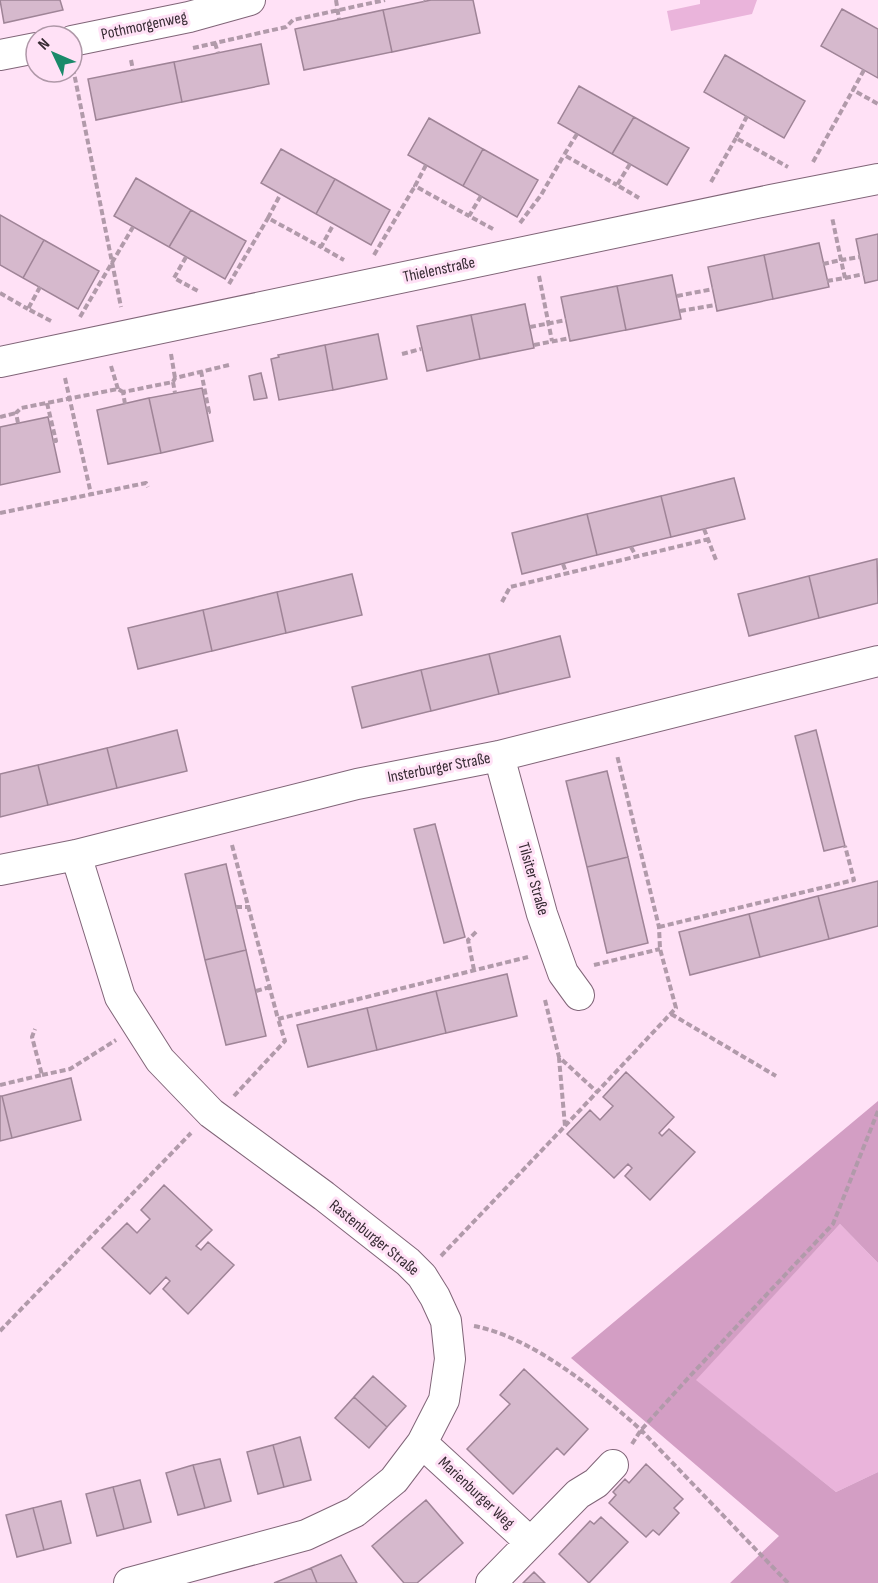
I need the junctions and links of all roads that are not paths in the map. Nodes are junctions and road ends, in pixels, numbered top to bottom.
1 (250, 0) edge
2 (84, 39) edge
3 (24, 49) edge
4 (0, 52) edge
5 (878, 179) edge
6 (0, 362) edge
7 (877, 665) edge
8 (499, 756) junction
9 (76, 855) junction
10 (0, 870) edge
11 (571, 984) road end
12 (422, 1443) junction
13 (613, 1465) dead end
14 (530, 1542) junction
15 (129, 1583) edge
16 (491, 1583) edge

1 - 2 street, Pothmorgenweg
3 - 4 street
5 - 6 street, Thielenstraße
7 - 8 street, Insterburger Straße
8 - 9 street, Insterburger Straße
8 - 11 street, Tilsiter Straße
9 - 10 street, Insterburger Straße
9 - 12 street, Rastenburger Straße
12 - 14 street, Marienburger Weg
12 - 15 street, Rastenburger Straße
13 - 14 street, Marienburger Weg
14 - 16 street, Marienburger Weg

